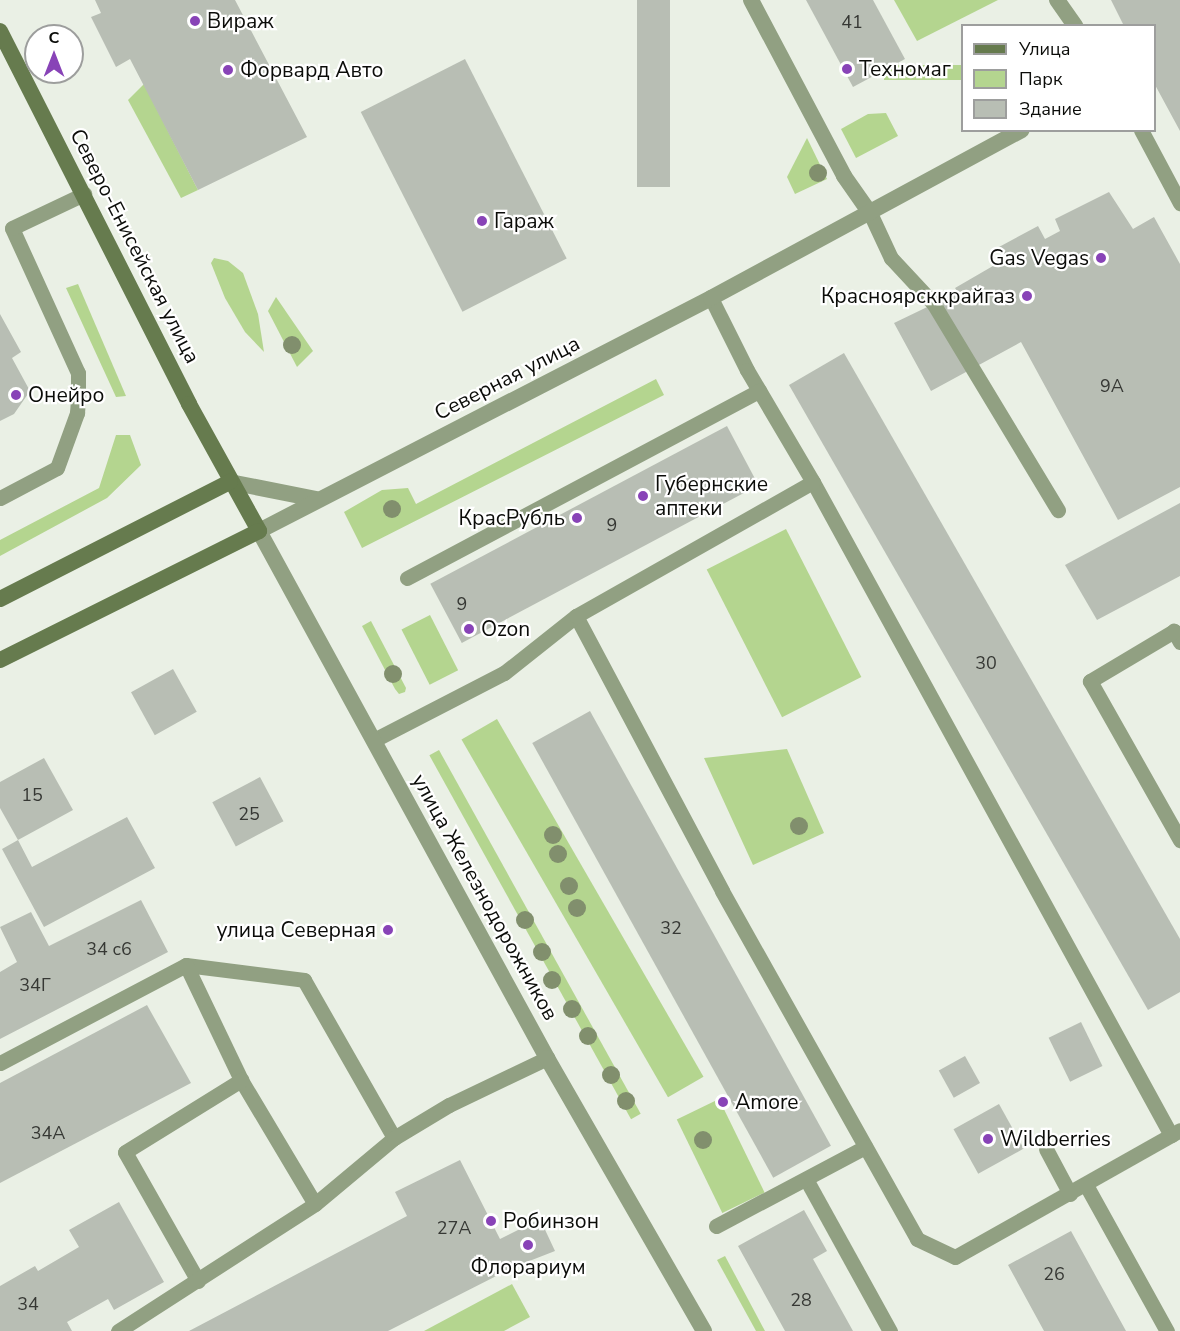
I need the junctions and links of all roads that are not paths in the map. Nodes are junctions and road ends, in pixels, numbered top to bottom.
1 (751, 0) edge
2 (1057, 0) edge
3 (1074, 24) edge
4 (0, 31) edge
5 (1018, 132) edge
6 (1142, 132) edge
7 (84, 194) junction
8 (1180, 203) edge
9 (870, 213) junction
10 (4, 228) edge
11 (711, 298) junction
12 (759, 391) junction
13 (230, 482) junction
14 (813, 482) junction
15 (0, 498) edge
16 (316, 499) junction
17 (1058, 510) dead end
18 (259, 531) junction
19 (407, 578) dead end
20 (0, 600) edge
21 (576, 616) junction
22 (1180, 642) edge
23 (0, 660) edge
24 (374, 740) junction
25 (1180, 840) edge
26 (186, 965) junction
27 (547, 1058) junction
28 (0, 1063) edge
29 (241, 1080) junction
30 (1175, 1132) edge
31 (394, 1138) junction
32 (865, 1148) junction
33 (1046, 1149) dead end
34 (806, 1179) junction
35 (1086, 1185) junction
36 (1070, 1194) junction
37 (315, 1204) junction
38 (716, 1226) dead end
39 (198, 1281) junction
40 (118, 1331) edge
41 (704, 1331) edge
42 (890, 1331) edge
43 (1167, 1331) edge

1 - 9 street
2 - 3 street
4 - 7 main road, Северо-Енисейская улица
5 - 9 street, Северная улица
6 - 8 lane
7 - 10 lane
7 - 13 main road, Северо-Енисейская улица
9 - 11 street, Северная улица
9 - 17 lane
10 - 15 lane
11 - 12 lane
11 - 16 street, Северная улица
12 - 14 lane
12 - 19 lane
13 - 16 street
13 - 18 main road, улица Железнодорожников
13 - 20 main road
14 - 21 lane
14 - 30 lane
16 - 18 street, Северная улица
18 - 23 main road
18 - 24 street, улица Железнодорожников
21 - 24 lane
21 - 32 lane
22 - 25 lane
24 - 27 street, улица Железнодорожников
26 - 28 lane
26 - 29 lane
26 - 31 lane
27 - 31 lane
27 - 41 street, улица Железнодорожников
29 - 37 lane
29 - 39 lane
30 - 35 lane
31 - 37 lane
32 - 34 lane
32 - 36 lane
33 - 36 lane
34 - 38 lane
34 - 42 lane
35 - 36 lane
35 - 43 lane
37 - 39 lane
39 - 40 lane

